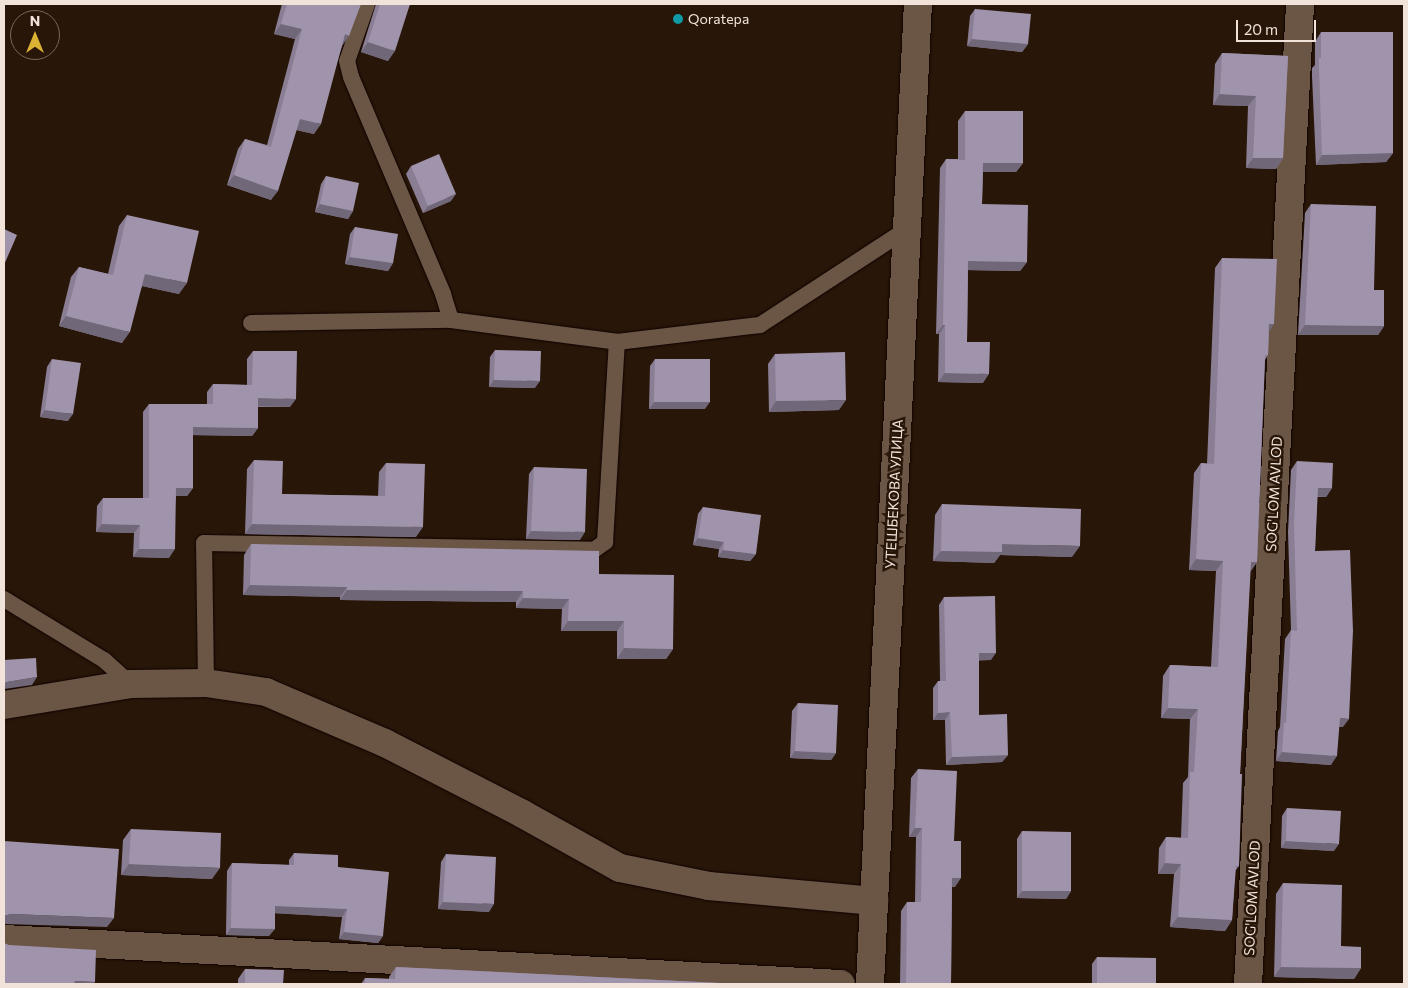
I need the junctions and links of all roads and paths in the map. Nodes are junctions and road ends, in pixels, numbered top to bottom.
1 (367, 4) edge
2 (918, 4) edge
3 (1300, 4) edge
4 (907, 229) junction
5 (451, 320) junction
6 (251, 323) dead end
7 (617, 342) junction
8 (4, 599) edge
9 (206, 683) junction
10 (132, 684) junction
11 (4, 705) edge
12 (874, 901) junction
13 (4, 939) edge
14 (841, 984) edge
15 (870, 984) edge
16 (1248, 984) edge

1 - 5 lane
2 - 4 street, УТЕШБЕКОВА УЛИЦА
3 - 16 street, SOG'LOM AVLOD
4 - 7 lane
4 - 12 street, УТЕШБЕКОВА УЛИЦА
5 - 6 lane
5 - 7 lane
7 - 9 lane
8 - 10 lane
9 - 10 street
9 - 12 street
10 - 11 street
12 - 15 street, УТЕШБЕКОВА УЛИЦА
13 - 14 street

